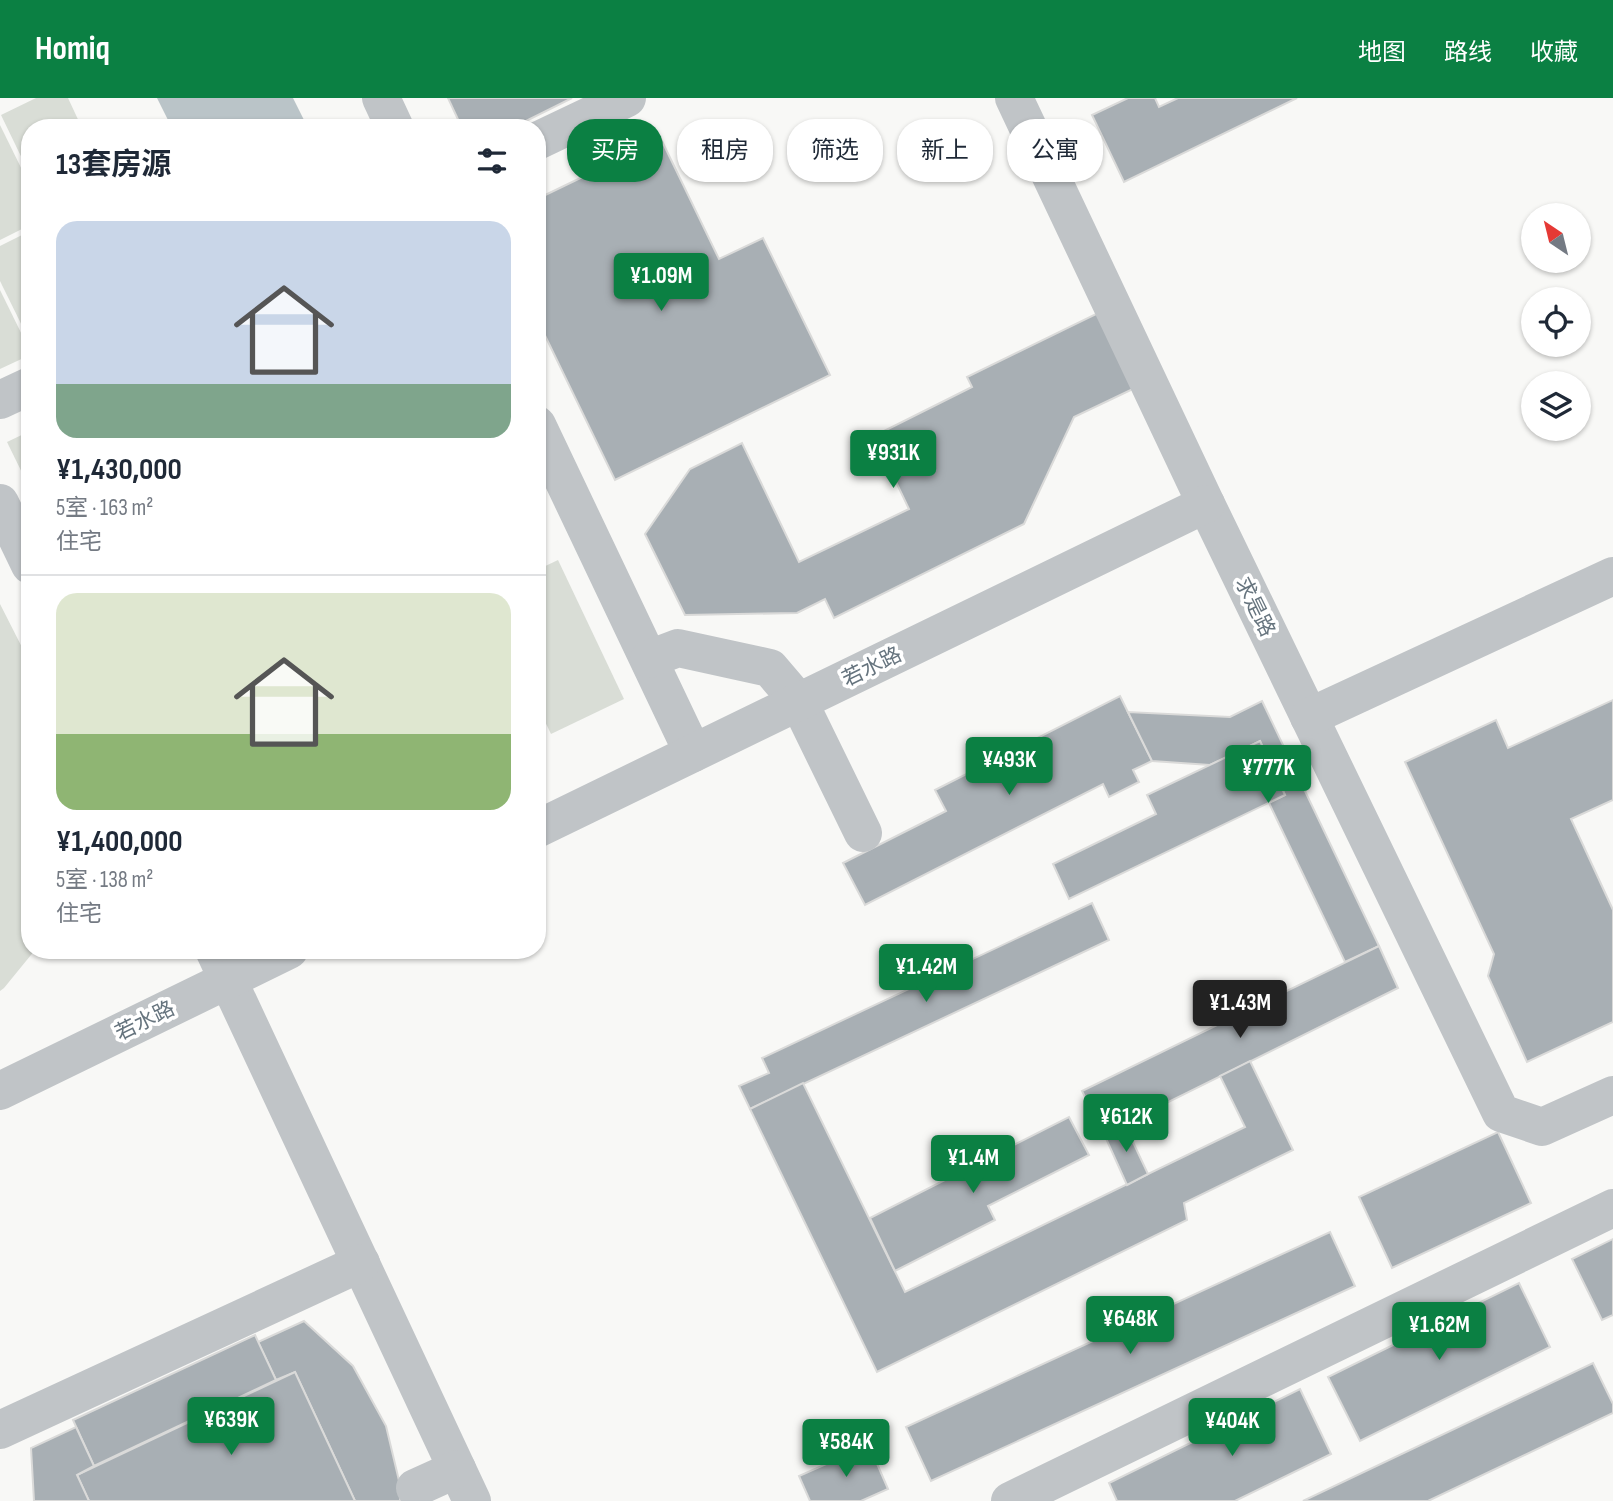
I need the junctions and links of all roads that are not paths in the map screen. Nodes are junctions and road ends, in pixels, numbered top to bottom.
1 (381, 98) edge
2 (627, 98) edge
3 (1020, 100) edge
4 (391, 119) edge
5 (546, 137) edge
6 (21, 390) edge
7 (0, 400) edge
8 (546, 444) edge
9 (0, 503) edge
10 (1206, 504) junction
11 (21, 546) edge
12 (1613, 576) edge
13 (649, 659) junction
14 (799, 702) junction
15 (1309, 717) junction
16 (693, 753) junction
17 (546, 825) edge
18 (863, 833) dead end
19 (248, 959) edge
20 (221, 965) edge
21 (0, 1091) edge
22 (1613, 1095) edge
23 (1613, 1208) edge
24 (361, 1263) junction
25 (0, 1430) edge
26 (464, 1485) edge
27 (415, 1488) dead end
28 (1010, 1501) edge

1 - 4 lane
2 - 5 lane
3 - 10 lane, 求是路
6 - 7 lane
8 - 13 lane
9 - 11 lane
10 - 14 lane, 若水路
10 - 15 lane, 求是路
12 - 15 lane
13 - 14 lane
13 - 16 lane
14 - 16 lane, 若水路
14 - 18 lane
15 - 22 lane, 求是路
16 - 17 lane, 若水路
19 - 20 lane, 若水路
20 - 21 lane, 若水路
20 - 24 lane
23 - 28 lane
24 - 25 lane
24 - 26 lane
26 - 27 lane

